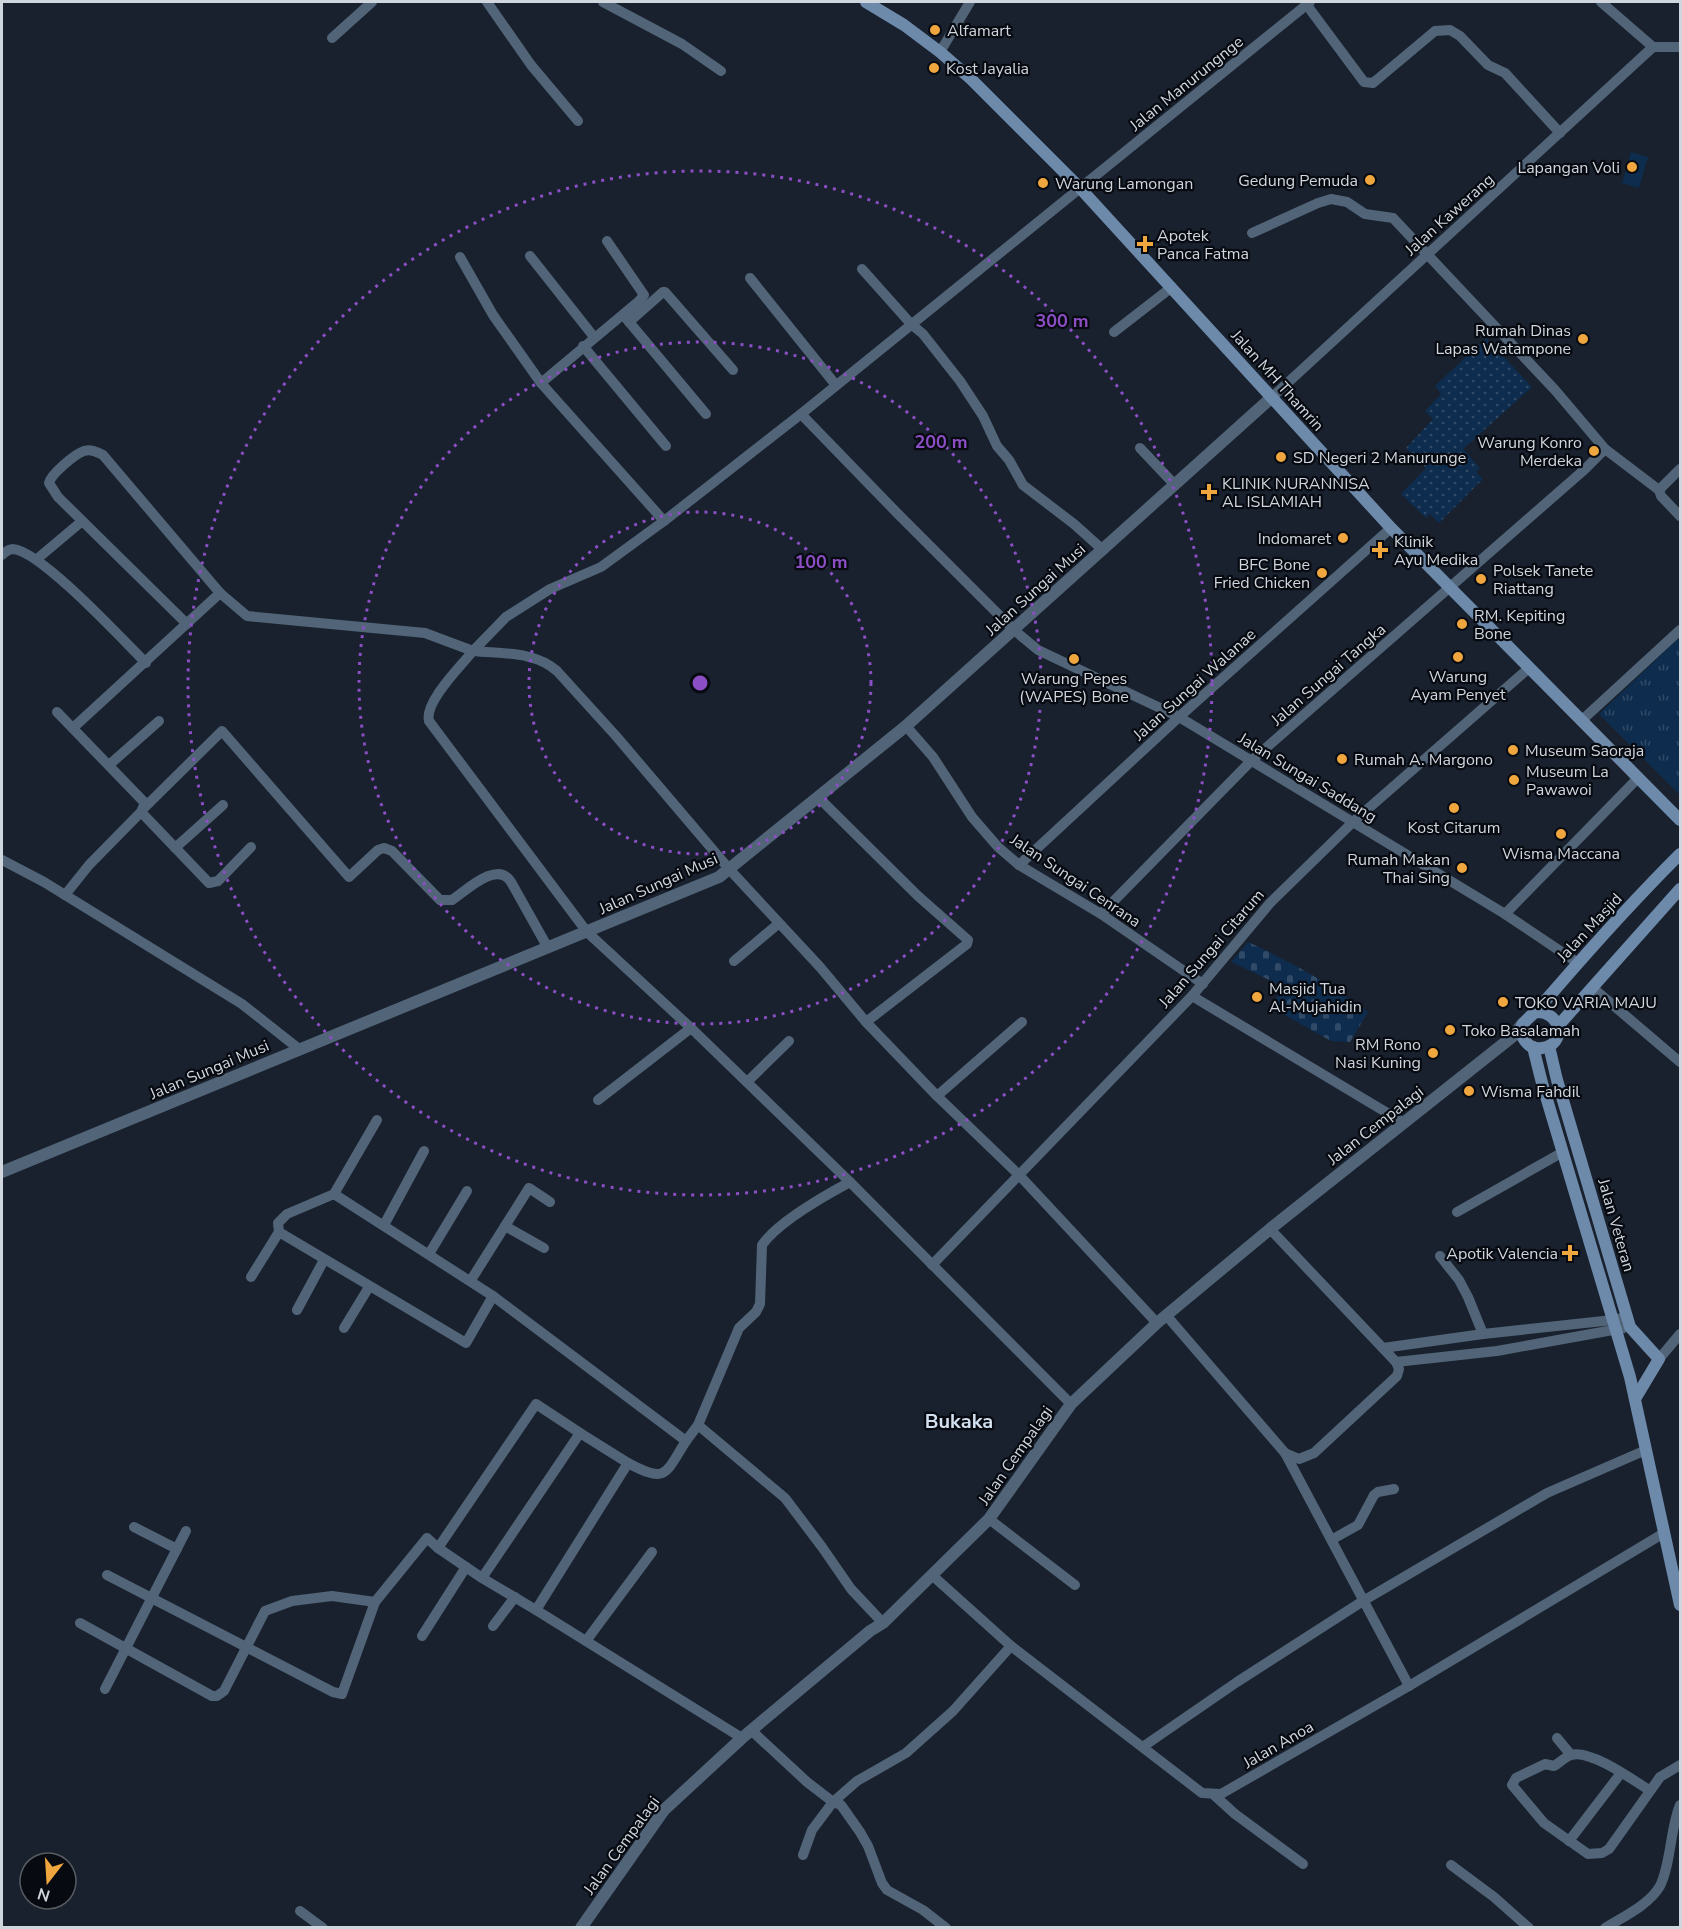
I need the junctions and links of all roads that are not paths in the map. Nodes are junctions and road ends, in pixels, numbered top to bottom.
1 (372, 2) edge
2 (487, 2) edge
3 (603, 2) edge
4 (866, 2) edge
5 (970, 2) edge
6 (1601, 2) edge
7 (1308, 3) edge
8 (332, 38) dead end
9 (1653, 47) junction
10 (1680, 47) edge
11 (940, 52) junction
12 (721, 71) dead end
13 (578, 122) dead end
14 (1560, 133) junction
15 (1080, 188) junction
16 (1252, 233) dead end
17 (607, 241) dead end
18 (1426, 255) junction
19 (460, 256) dead end
20 (530, 256) dead end
21 (862, 269) dead end
22 (750, 278) dead end
23 (1172, 287) junction
24 (626, 318) junction
25 (911, 324) junction
26 (1114, 332) dead end
27 (594, 337) junction
28 (583, 346) junction
29 (732, 370) dead end
30 (541, 383) junction
31 (836, 384) junction
32 (1271, 398) junction
33 (706, 414) dead end
34 (801, 414) junction
35 (666, 447) dead end
36 (1140, 448) dead end
37 (1605, 449) junction
38 (1680, 469) edge
39 (1175, 485) junction
40 (1659, 490) junction
41 (1680, 516) edge
42 (81, 522) junction
43 (664, 522) junction
44 (1391, 528) junction
45 (1103, 550) junction
46 (2, 555) edge
47 (37, 559) junction
48 (1450, 588) junction
49 (220, 593) junction
50 (188, 624) junction
51 (1014, 630) junction
52 (1680, 630) edge
53 (473, 651) junction
54 (146, 663) junction
55 (1529, 668) junction
56 (57, 712) dead end
57 (1179, 717) junction
58 (159, 721) dead end
59 (1581, 721) junction
60 (906, 726) junction
61 (74, 727) junction
62 (1251, 761) junction
63 (109, 765) junction
64 (1638, 778) junction
65 (818, 797) junction
66 (223, 805) dead end
67 (143, 810) junction
68 (1680, 820) edge
69 (1354, 821) junction
70 (252, 847) dead end
71 (175, 848) junction
72 (1680, 854) edge
73 (2, 860) edge
74 (1019, 865) junction
75 (730, 870) junction
76 (1680, 889) edge
77 (65, 895) junction
78 (1101, 914) junction
79 (1505, 914) junction
80 (778, 924) junction
81 (587, 933) junction
82 (548, 948) junction
83 (734, 961) dead end
84 (1578, 963) junction
85 (1203, 984) junction
86 (1593, 988) junction
87 (1192, 996) junction
88 (1536, 1012) junction
89 (866, 1022) junction
90 (1022, 1022) dead end
91 (1558, 1026) junction
92 (691, 1028) junction
93 (789, 1041) dead end
94 (1523, 1041) junction
95 (1550, 1046) junction
96 (299, 1049) junction
97 (1680, 1062) edge
98 (1557, 1080) junction
99 (747, 1082) junction
100 (1542, 1083) junction
101 (937, 1096) junction
102 (598, 1100) dead end
103 (377, 1120) dead end
104 (1404, 1123) junction
105 (424, 1151) dead end
106 (1563, 1152) junction
107 (2, 1172) edge
108 (1019, 1175) junction
109 (850, 1182) junction
110 (467, 1191) dead end
111 (334, 1194) junction
112 (550, 1202) dead end
113 (1457, 1212) dead end
114 (384, 1225) junction
115 (505, 1226) junction
116 (1270, 1229) junction
117 (279, 1232) junction
118 (544, 1248) dead end
119 (429, 1254) junction
120 (1440, 1256) dead end
121 (324, 1260) junction
122 (932, 1265) junction
123 (252, 1277) dead end
124 (471, 1280) junction
125 (369, 1287) junction
126 (493, 1296) junction
127 (297, 1310) dead end
128 (1162, 1319) junction
129 (1629, 1322) junction
130 (1614, 1325) junction
131 (344, 1328) dead end
132 (1483, 1334) junction
133 (1680, 1334) edge
134 (1383, 1348) junction
135 (1659, 1359) junction
136 (1396, 1362) junction
137 (1635, 1399) junction
138 (1071, 1404) junction
139 (698, 1425) junction
140 (580, 1434) junction
141 (686, 1441) junction
142 (1646, 1450) junction
143 (1286, 1453) junction
144 (628, 1463) junction
145 (1394, 1489) dead end
146 (990, 1519) junction
147 (134, 1527) dead end
148 (186, 1531) dead end
149 (1664, 1533) junction
150 (1333, 1539) junction
151 (438, 1548) junction
152 (177, 1549) junction
153 (652, 1552) dead end
154 (466, 1567) junction
155 (107, 1575) dead end
156 (933, 1576) junction
157 (482, 1578) junction
158 (1075, 1585) dead end
159 (514, 1598) junction
160 (152, 1599) junction
161 (1363, 1600) junction
162 (375, 1602) junction
163 (1680, 1605) edge
164 (536, 1610) junction
165 (80, 1623) dead end
166 (883, 1623) junction
167 (493, 1626) dead end
168 (422, 1636) dead end
169 (586, 1641) junction
170 (1011, 1646) junction
171 (246, 1647) junction
172 (127, 1649) junction
173 (1409, 1686) junction
174 (105, 1689) dead end
175 (747, 1735) junction
176 (1557, 1738) dead end
177 (1144, 1746) junction
178 (1571, 1755) junction
179 (1680, 1765) edge
180 (1621, 1773) junction
181 (1649, 1790) junction
182 (1214, 1795) junction
183 (833, 1802) junction
184 (1680, 1805) edge
185 (1569, 1841) junction
186 (803, 1855) dead end
187 (1303, 1864) dead end
188 (1451, 1864) dead end
189 (300, 1911) dead end
190 (323, 1928) edge
191 (581, 1928) edge
192 (946, 1928) edge
193 (1529, 1928) edge
194 (1605, 1928) edge

1 - 8 street
2 - 13 street
3 - 12 street
4 - 11 main road, Jalan MH Thamrin
5 - 11 street
6 - 9 street
7 - 14 street
7 - 15 street, Jalan Manurungnge
9 - 10 street
9 - 14 street, Jalan Kawerang
11 - 15 main road, Jalan MH Thamrin
14 - 18 street, Jalan Kawerang
15 - 23 main road, Jalan MH Thamrin
15 - 25 street, Jalan Manurungnge
16 - 18 street
17 - 24 street
18 - 32 street, Jalan Kawerang
18 - 37 street
19 - 30 street
20 - 27 street
21 - 25 street
22 - 31 street
23 - 26 street
23 - 32 main road, Jalan MH Thamrin
24 - 27 street
24 - 29 street
24 - 33 street
25 - 31 street, Jalan Manurungnge
25 - 45 street
27 - 28 street
28 - 30 street
28 - 35 street
30 - 43 street
31 - 34 street, Jalan Manurungnge
32 - 39 street, Jalan Sungai Musi
32 - 44 main road, Jalan MH Thamrin
34 - 43 street, Jalan Manurungnge
34 - 51 street, Jalan Sungai Saddang
36 - 39 street
37 - 40 street
37 - 48 street, Jalan Sungai Tangka
38 - 40 street
39 - 45 street, Jalan Sungai Musi
40 - 41 street
42 - 47 street
42 - 49 street
42 - 50 street
43 - 53 street, Jalan Manurungnge
44 - 48 main road, Jalan MH Thamrin
44 - 57 street, Jalan Sungai Walanae
45 - 51 street, Jalan Sungai Musi
46 - 47 street
47 - 54 street
48 - 55 main road, Jalan MH Thamrin
48 - 62 street, Jalan Sungai Tangka
49 - 50 street
49 - 53 street
50 - 54 street
51 - 57 street, Jalan Sungai Saddang
51 - 60 street, Jalan Sungai Musi
52 - 59 street
53 - 75 street
53 - 81 street, Jalan Manurungnge
54 - 61 street
55 - 59 main road, Jalan MH Thamrin
55 - 69 street, Jalan Sungai Citarum
56 - 61 street
57 - 62 street, Jalan Sungai Saddang
57 - 74 street, Jalan Sungai Walanae
58 - 63 street
59 - 64 main road, Jalan MH Thamrin
60 - 65 street, Jalan Sungai Musi
60 - 74 street, Jalan Sungai Cenrana
61 - 63 street
62 - 69 street, Jalan Sungai Saddang
62 - 78 street, Jalan Sungai Tangka
63 - 67 street
64 - 68 main road, Jalan MH Thamrin
64 - 79 street
65 - 75 street, Jalan Sungai Musi
65 - 89 street
66 - 71 street
67 - 71 street
67 - 77 street
67 - 82 street
69 - 79 street, Jalan Sungai Saddang
69 - 85 street, Jalan Sungai Citarum
70 - 71 street
72 - 84 main road, Jalan Masjid
73 - 77 street
74 - 78 street, Jalan Sungai Cenrana
75 - 80 street
75 - 81 street, Jalan Sungai Musi
76 - 86 main road
77 - 96 street
78 - 85 street, Jalan Sungai Cenrana
79 - 84 street, Jalan Sungai Saddang
80 - 83 street
80 - 89 street
81 - 82 street, Jalan Sungai Musi
81 - 92 street
82 - 96 street, Jalan Sungai Musi
84 - 88 main road, Jalan Masjid
85 - 87 street, Jalan Sungai Citarum
86 - 91 main road
86 - 97 street
87 - 104 street
87 - 108 street, Jalan Sungai Citarum
88 - 91 main road
88 - 94 main road
89 - 101 street
90 - 101 street
91 - 95 main road
92 - 99 street
92 - 102 street
93 - 99 street
94 - 95 main road
94 - 100 main road, Jalan Veteran
94 - 104 street, Jalan Cempalagi
95 - 98 main road, Jalan Veteran
96 - 107 street, Jalan Sungai Musi
98 - 100 main road
98 - 129 main road, Jalan Veteran
99 - 109 street
100 - 106 main road, Jalan Veteran
101 - 108 street
103 - 111 street
104 - 116 street, Jalan Cempalagi
105 - 114 street
106 - 113 street
106 - 130 main road, Jalan Veteran
108 - 122 street, Jalan Sungai Citarum
108 - 128 street
109 - 122 street
109 - 139 street
110 - 119 street
111 - 114 street
111 - 117 street
112 - 115 street
114 - 119 street
115 - 118 street
115 - 124 street
116 - 128 street, Jalan Cempalagi
116 - 134 street
117 - 121 street
117 - 123 street
119 - 124 street
120 - 132 street
121 - 125 street
121 - 127 street
122 - 138 street
124 - 126 street
125 - 126 street
125 - 131 street
126 - 141 street
128 - 138 street, Jalan Cempalagi
128 - 143 street
129 - 130 street
129 - 135 main road, Jalan Veteran
130 - 132 street
130 - 136 street
130 - 137 main road, Jalan Veteran
132 - 134 street
133 - 135 street
134 - 136 street
135 - 137 main road
136 - 143 street
137 - 142 main road, Jalan Veteran
138 - 146 street, Jalan Cempalagi
139 - 141 street
139 - 166 street
140 - 144 street
140 - 151 street
140 - 157 street
141 - 144 street
142 - 149 main road, Jalan Veteran
142 - 161 street
143 - 150 street
144 - 164 street
145 - 150 street
146 - 156 street, Jalan Cempalagi
146 - 158 street
147 - 152 street
148 - 152 street
149 - 163 main road, Jalan Veteran
149 - 173 street, Jalan Anoa
150 - 161 street
151 - 154 street
151 - 162 street
152 - 160 street
153 - 169 street
154 - 157 street
154 - 168 street
155 - 160 street
156 - 166 street, Jalan Cempalagi
156 - 170 street
157 - 159 street
159 - 164 street
159 - 167 street
160 - 171 street
160 - 172 street
161 - 173 street
161 - 177 street
162 - 171 street
162 - 171 street
164 - 169 street
165 - 172 street
166 - 175 street, Jalan Cempalagi
169 - 175 street
170 - 177 street
170 - 183 street
171 - 172 street
172 - 174 street
173 - 182 street, Jalan Anoa
175 - 183 street
175 - 191 street, Jalan Cempalagi
176 - 178 street
177 - 182 street
178 - 180 street
178 - 185 street
179 - 181 street
180 - 181 street
180 - 185 street
181 - 185 street
182 - 187 street
183 - 186 street
183 - 192 street
184 - 194 street
188 - 193 street
189 - 190 street

